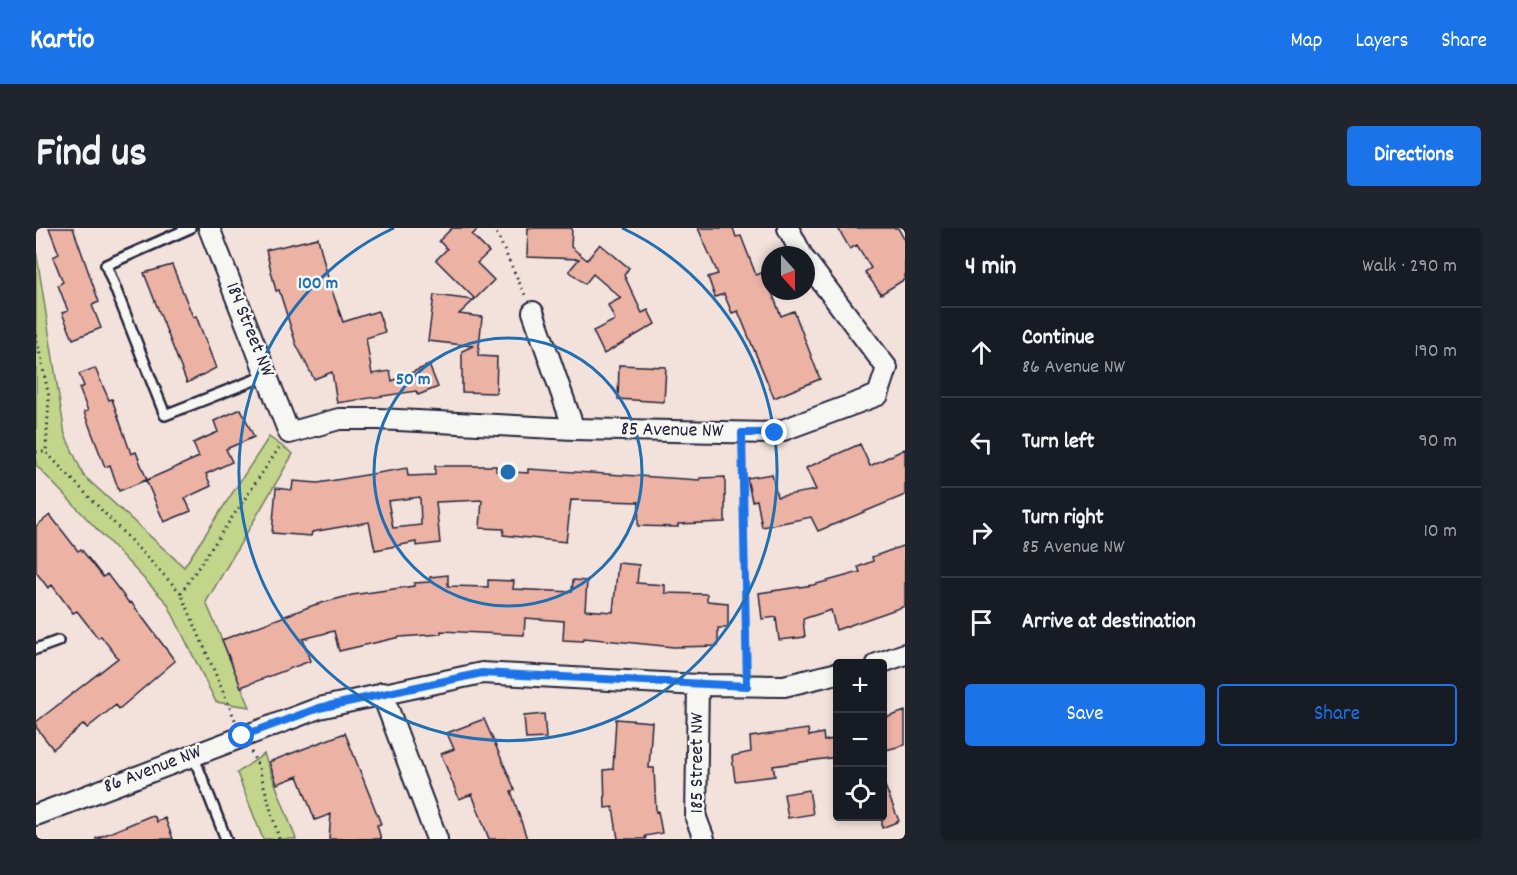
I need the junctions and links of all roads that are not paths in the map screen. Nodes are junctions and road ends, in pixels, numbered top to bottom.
1 (190, 228) edge
2 (209, 228) edge
3 (788, 228) edge
4 (797, 246) edge
5 (815, 273) edge
6 (533, 312) road end
7 (267, 375) junction
8 (574, 429) junction
9 (290, 433) joint
10 (58, 640) dead end
11 (36, 648) edge
12 (905, 654) edge
13 (887, 660) edge
14 (833, 674) edge
15 (698, 685) junction
16 (382, 693) junction
17 (193, 754) junction
18 (37, 813) edge
19 (226, 839) edge
20 (437, 839) edge
21 (704, 839) edge

1 - 7 lane
2 - 7 street, 184 Street NW
3 - 4 street
5 - 8 street, 85 Avenue NW
6 - 8 street
7 - 9 street, 184 Street NW
8 - 9 street, 85 Avenue NW
10 - 11 lane
12 - 13 street
14 - 15 street, 86 Avenue NW
15 - 16 street, 86 Avenue NW
15 - 21 street, 185 Street NW
16 - 17 street, 86 Avenue NW
16 - 20 street
17 - 18 street, 86 Avenue NW
17 - 19 lane

